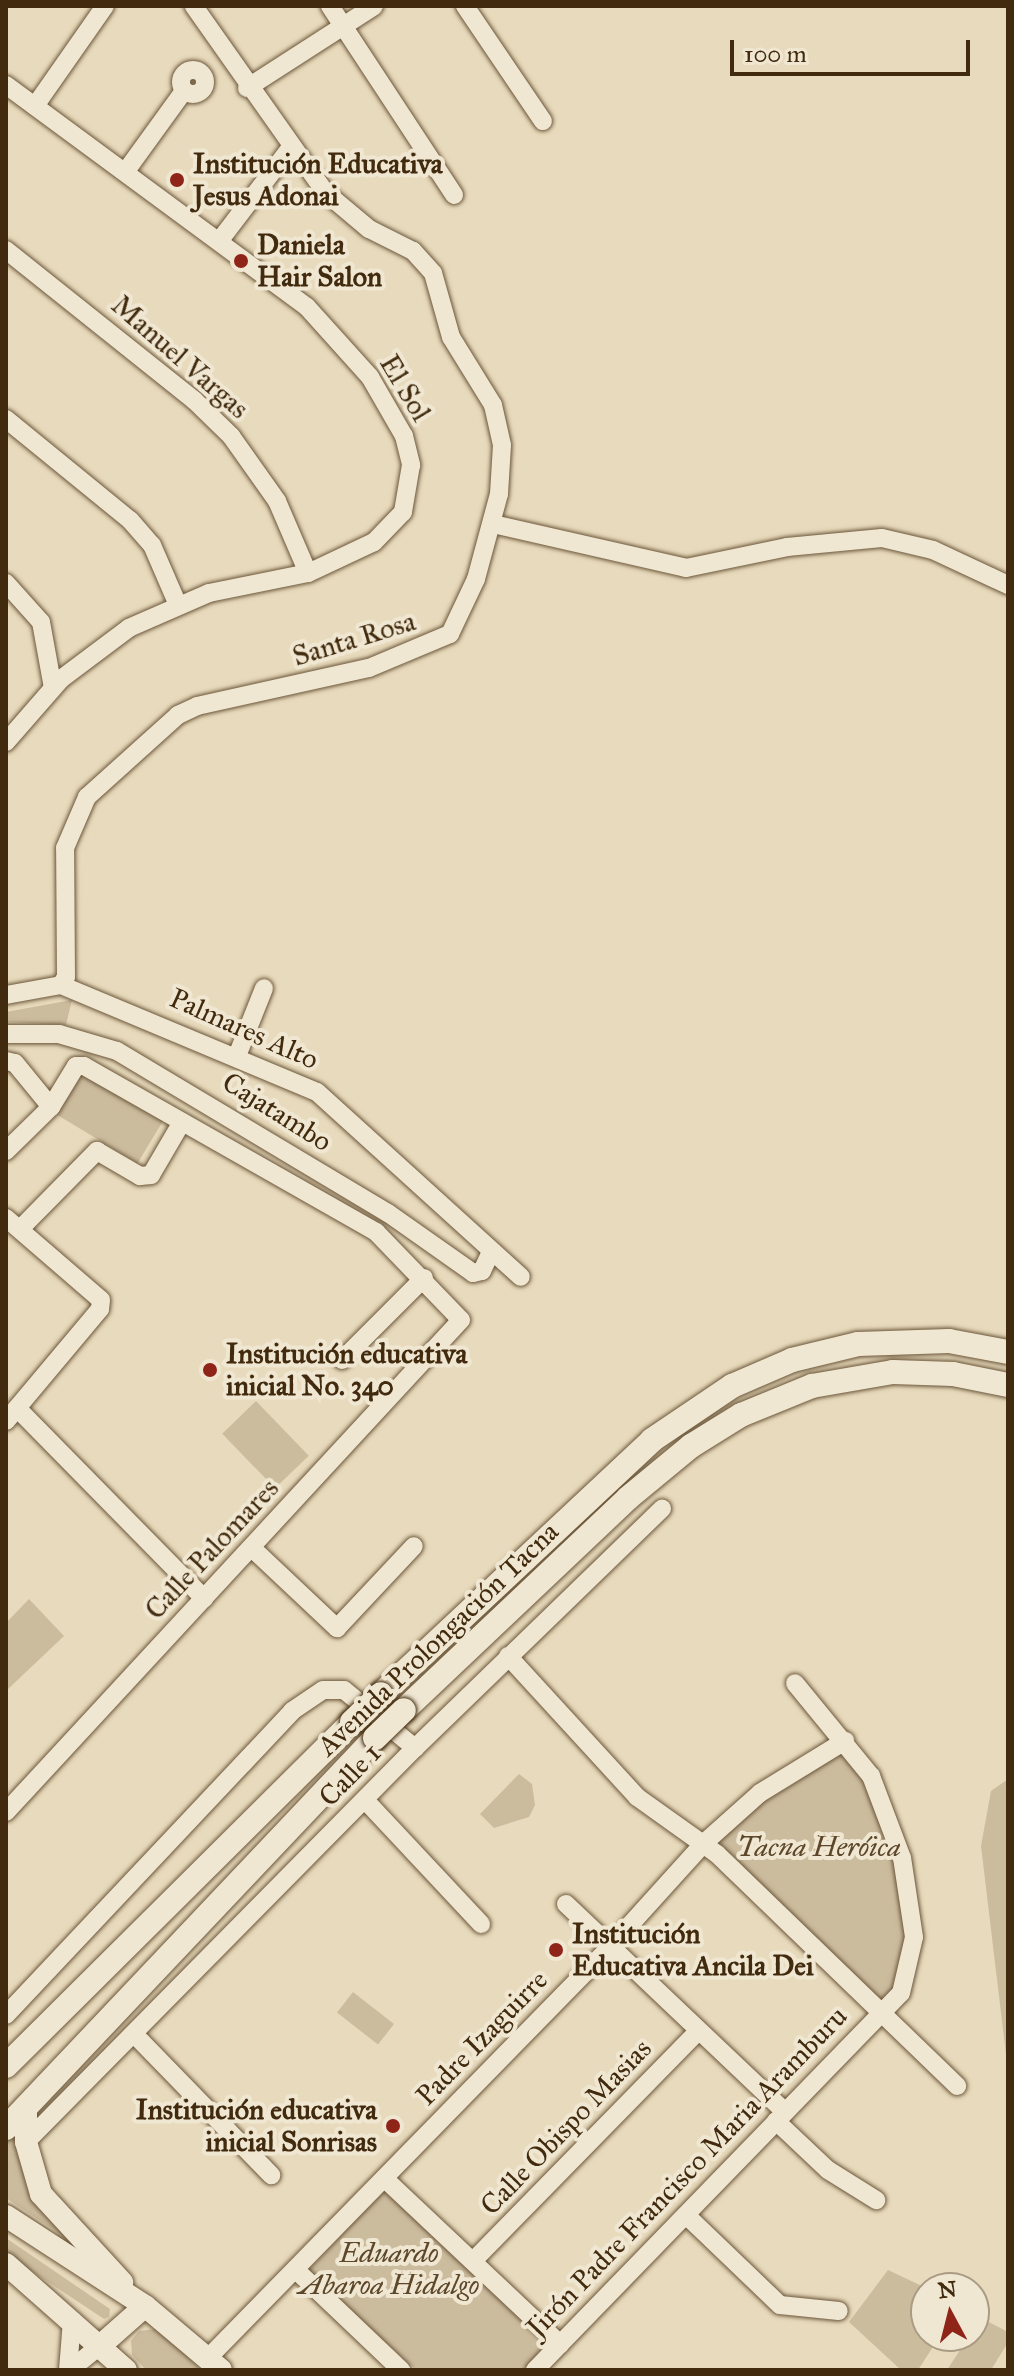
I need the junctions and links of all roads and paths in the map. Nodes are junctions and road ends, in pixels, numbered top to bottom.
1 (105, 6) edge
2 (194, 6) edge
3 (330, 6) edge
4 (374, 6) edge
5 (465, 6) edge
6 (344, 27) junction
7 (6, 85) edge
8 (247, 88) junction
9 (184, 91) dead end
10 (35, 106) junction
11 (543, 121) dead end
12 (291, 147) junction
13 (126, 171) junction
14 (454, 195) dead end
15 (220, 240) junction
16 (6, 250) edge
17 (6, 419) edge
18 (493, 524) junction
19 (308, 573) junction
20 (6, 583) edge
21 (1008, 585) edge
22 (178, 605) junction
23 (53, 688) junction
24 (6, 742) edge
25 (61, 985) junction
26 (264, 988) dead end
27 (6, 995) edge
28 (6, 1034) edge
29 (237, 1056) junction
30 (6, 1061) edge
31 (51, 1107) junction
32 (182, 1122) junction
33 (6, 1151) edge
34 (13, 1224) edge
35 (491, 1252) junction
36 (521, 1277) dead end
37 (424, 1278) junction
38 (1008, 1352) edge
39 (342, 1360) dead end
40 (1008, 1385) edge
41 (12, 1414) edge
42 (662, 1509) dead end
43 (414, 1546) dead end
44 (252, 1548) junction
45 (204, 1598) junction
46 (508, 1656) junction
47 (795, 1683) dead end
48 (845, 1741) junction
49 (415, 1748) junction
50 (365, 1800) junction
51 (6, 1812) edge
52 (703, 1844) junction
53 (566, 1904) dead end
54 (481, 1924) dead end
55 (610, 1947) junction
56 (880, 2012) junction
57 (6, 2015) edge
58 (698, 2031) junction
59 (134, 2034) junction
60 (6, 2066) edge
61 (957, 2086) dead end
62 (781, 2117) junction
63 (16, 2135) edge
64 (271, 2175) dead end
65 (385, 2179) junction
66 (876, 2200) dead end
67 (686, 2215) junction
68 (6, 2216) edge
69 (473, 2261) junction
70 (297, 2271) junction
71 (11, 2275) edge
72 (145, 2306) junction
73 (839, 2311) dead end
74 (72, 2320) junction
75 (560, 2344) junction
76 (100, 2346) junction
77 (215, 2364) edge
78 (69, 2370) edge
79 (126, 2370) edge
80 (401, 2370) edge
81 (535, 2370) edge

1 - 10 street
2 - 8 street, Santa Rosa
3 - 6 street
4 - 6 street
5 - 11 street
6 - 8 street
6 - 14 street
7 - 10 street, El Sol
8 - 12 street, Santa Rosa
9 - 13 street
10 - 13 street, El Sol
12 - 15 street
12 - 18 street, Santa Rosa
13 - 15 street, El Sol
15 - 19 street, El Sol
16 - 19 street, Manuel Vargas
17 - 22 street
18 - 21 street
18 - 25 street, Santa Rosa
19 - 22 street, El Sol
20 - 23 street
22 - 23 street, El Sol
23 - 24 street, El Sol
25 - 27 street
25 - 29 street, Palmares Alto
26 - 29 street
28 - 35 street, Cajatambo
29 - 35 street, Palmares Alto
30 - 31 street
31 - 32 street
31 - 33 street
32 - 34 street
32 - 37 street
34 - 41 street
35 - 36 street, Palmares Alto
37 - 39 street
37 - 44 street, Calle Palomares
38 - 60 main road, Avenida Prolongación Tacna, bridge
40 - 63 main road, Avenida Prolongación Tacna, bridge
41 - 45 street
42 - 46 street
43 - 44 street
44 - 45 street, Calle Palomares
45 - 51 street, Calle Palomares
46 - 49 street
46 - 52 street
47 - 48 street, Jirón Padre Francisco Maria Aramburu
48 - 52 street, Padre Izaguirre
48 - 56 street, Jirón Padre Francisco Maria Aramburu
49 - 50 street, Calle 1
49 - 57 street, Calle 1
50 - 54 street
50 - 59 street, Calle 1
52 - 55 street, Padre Izaguirre
52 - 56 street
53 - 55 street
55 - 58 street
55 - 65 street, Padre Izaguirre
56 - 61 street
56 - 62 street, Jirón Padre Francisco Maria Aramburu
58 - 62 street
58 - 69 street, Calle Obispo Masias
59 - 63 street, Calle 1
59 - 64 street
62 - 66 street
62 - 67 street, Jirón Padre Francisco Maria Aramburu
63 - 72 street
65 - 69 street
65 - 70 street, Padre Izaguirre
67 - 73 street
67 - 75 street, Jirón Padre Francisco Maria Aramburu
68 - 72 street
69 - 75 street
70 - 77 street, Padre Izaguirre
70 - 80 street
71 - 74 street
72 - 76 street
72 - 77 street
74 - 76 street
74 - 78 street
75 - 81 street, Jirón Padre Francisco Maria Aramburu
76 - 78 street
76 - 79 street

